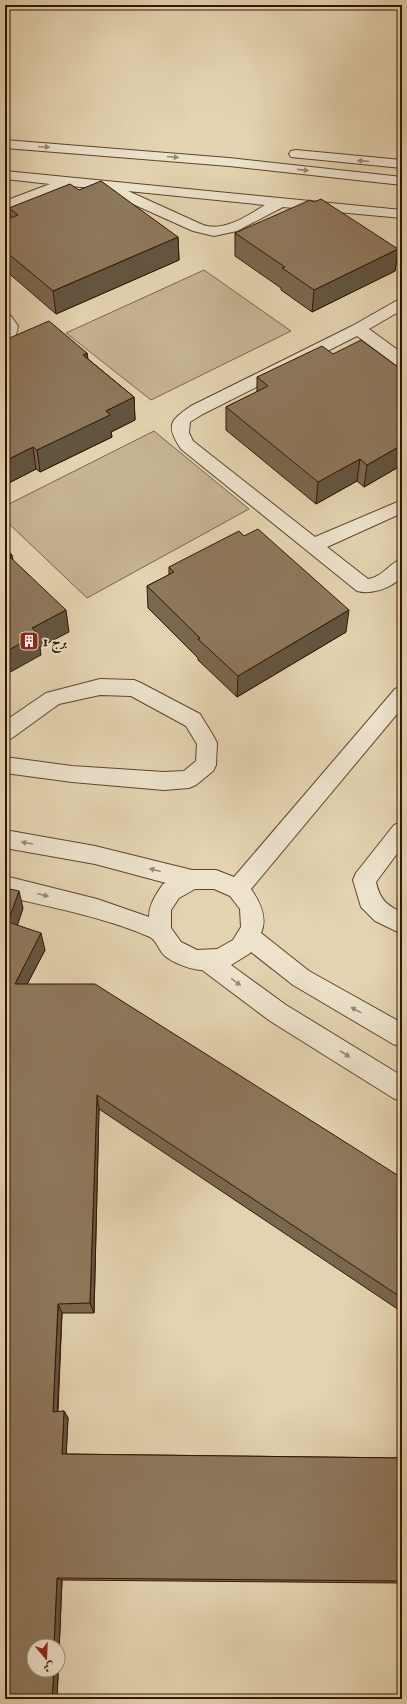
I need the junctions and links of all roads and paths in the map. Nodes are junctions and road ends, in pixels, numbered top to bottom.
1 (5, 131) edge
2 (43, 134) dead end
3 (5, 144) edge
4 (281, 153) dead end
5 (402, 164) edge
6 (5, 175) edge
7 (68, 181) junction
8 (402, 181) edge
9 (102, 185) junction
10 (280, 202) junction
11 (5, 206) edge
12 (402, 214) edge
13 (402, 304) edge
14 (5, 319) edge
15 (358, 329) junction
16 (5, 338) edge
17 (402, 361) edge
18 (402, 506) edge
19 (313, 546) junction
20 (402, 566) edge
21 (402, 694) edge
22 (5, 732) edge
23 (5, 765) edge
24 (402, 831) edge
25 (5, 839) edge
26 (192, 880) junction
27 (5, 886) edge
28 (238, 889) junction
29 (402, 924) edge
30 (160, 931) junction
31 (248, 936) junction
32 (205, 960) junction
33 (402, 1036) edge
34 (402, 1090) edge

1 - 2 street
3 -> 8 street
5 -> 4 street
6 - 7 street
7 - 9 street
7 - 11 street
9 - 10 street
9 - 10 street
10 - 12 street
13 - 15 street
14 - 16 street
15 - 17 street
15 - 19 street
18 - 19 street
19 - 20 street
21 - 28 street
22 - 23 street
24 - 29 street
26 -> 25 street
26 - 28 street
26 - 30 street
27 -> 30 street
28 - 31 street
30 - 32 street
31 - 32 street
33 -> 31 street
32 -> 34 street

